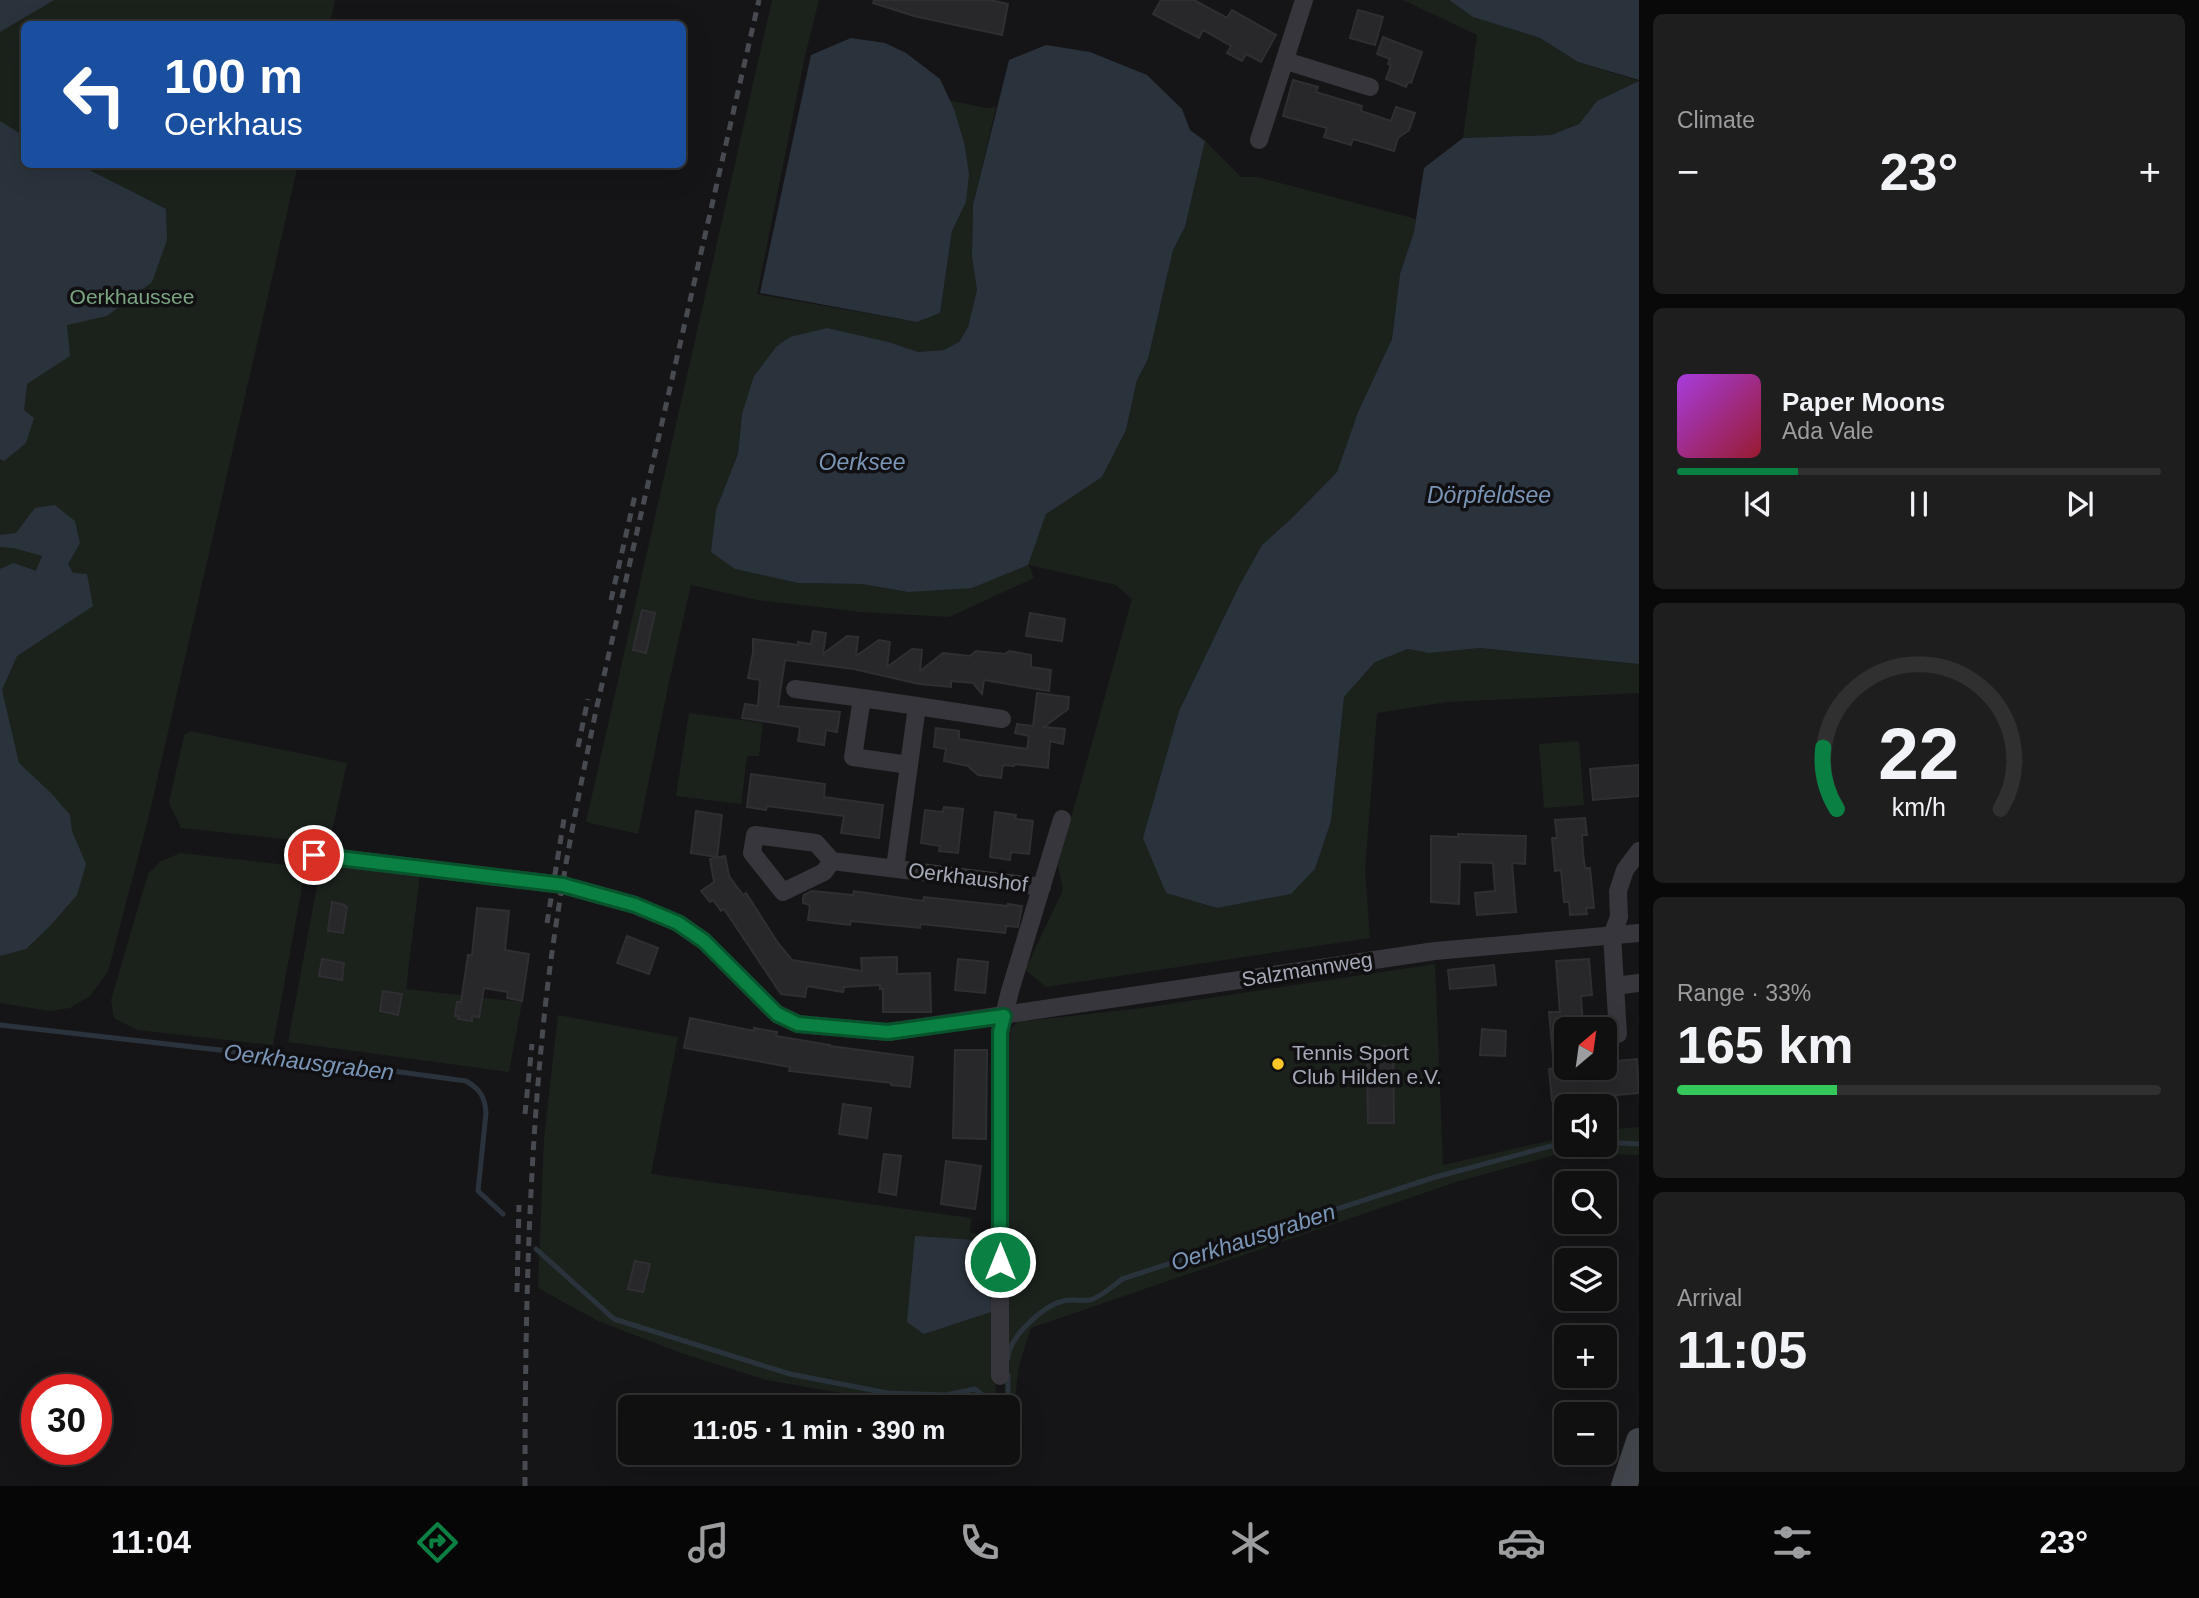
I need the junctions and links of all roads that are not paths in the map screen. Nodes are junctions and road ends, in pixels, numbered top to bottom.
1 (1304, 0) edge
2 (1286, 61) junction
3 (1370, 87) dead end
4 (1259, 141) dead end
5 (795, 689) dead end
6 (862, 698) junction
7 (917, 706) junction
8 (1002, 719) dead end
9 (909, 765) junction
10 (1062, 819) dead end
11 (1639, 850) edge
12 (314, 855) dead end
13 (832, 861) dead end
14 (895, 868) junction
15 (1042, 887) junction
16 (1639, 933) edge
17 (1612, 935) junction
18 (1639, 983) edge
19 (1615, 986) junction
20 (1004, 1016) junction
21 (1618, 1034) dead end
22 (1000, 1376) dead end
23 (1639, 1441) edge
24 (1624, 1486) edge

1 - 2 street
2 - 3 street
2 - 4 street
5 - 6 street
6 - 7 street
6 - 9 street
7 - 8 street
7 - 9 street, Oerkhaushof
9 - 14 street, Oerkhaushof
10 - 15 street
11 - 17 street
12 - 20 street, Salzmannweg
13 - 14 street, Oerkhaushof
14 - 15 street, Oerkhaushof
15 - 20 street
16 - 17 street, Salzmannweg
17 - 19 street
17 - 20 street, Salzmannweg
18 - 19 street
19 - 21 street
20 - 22 street
23 - 24 main road

